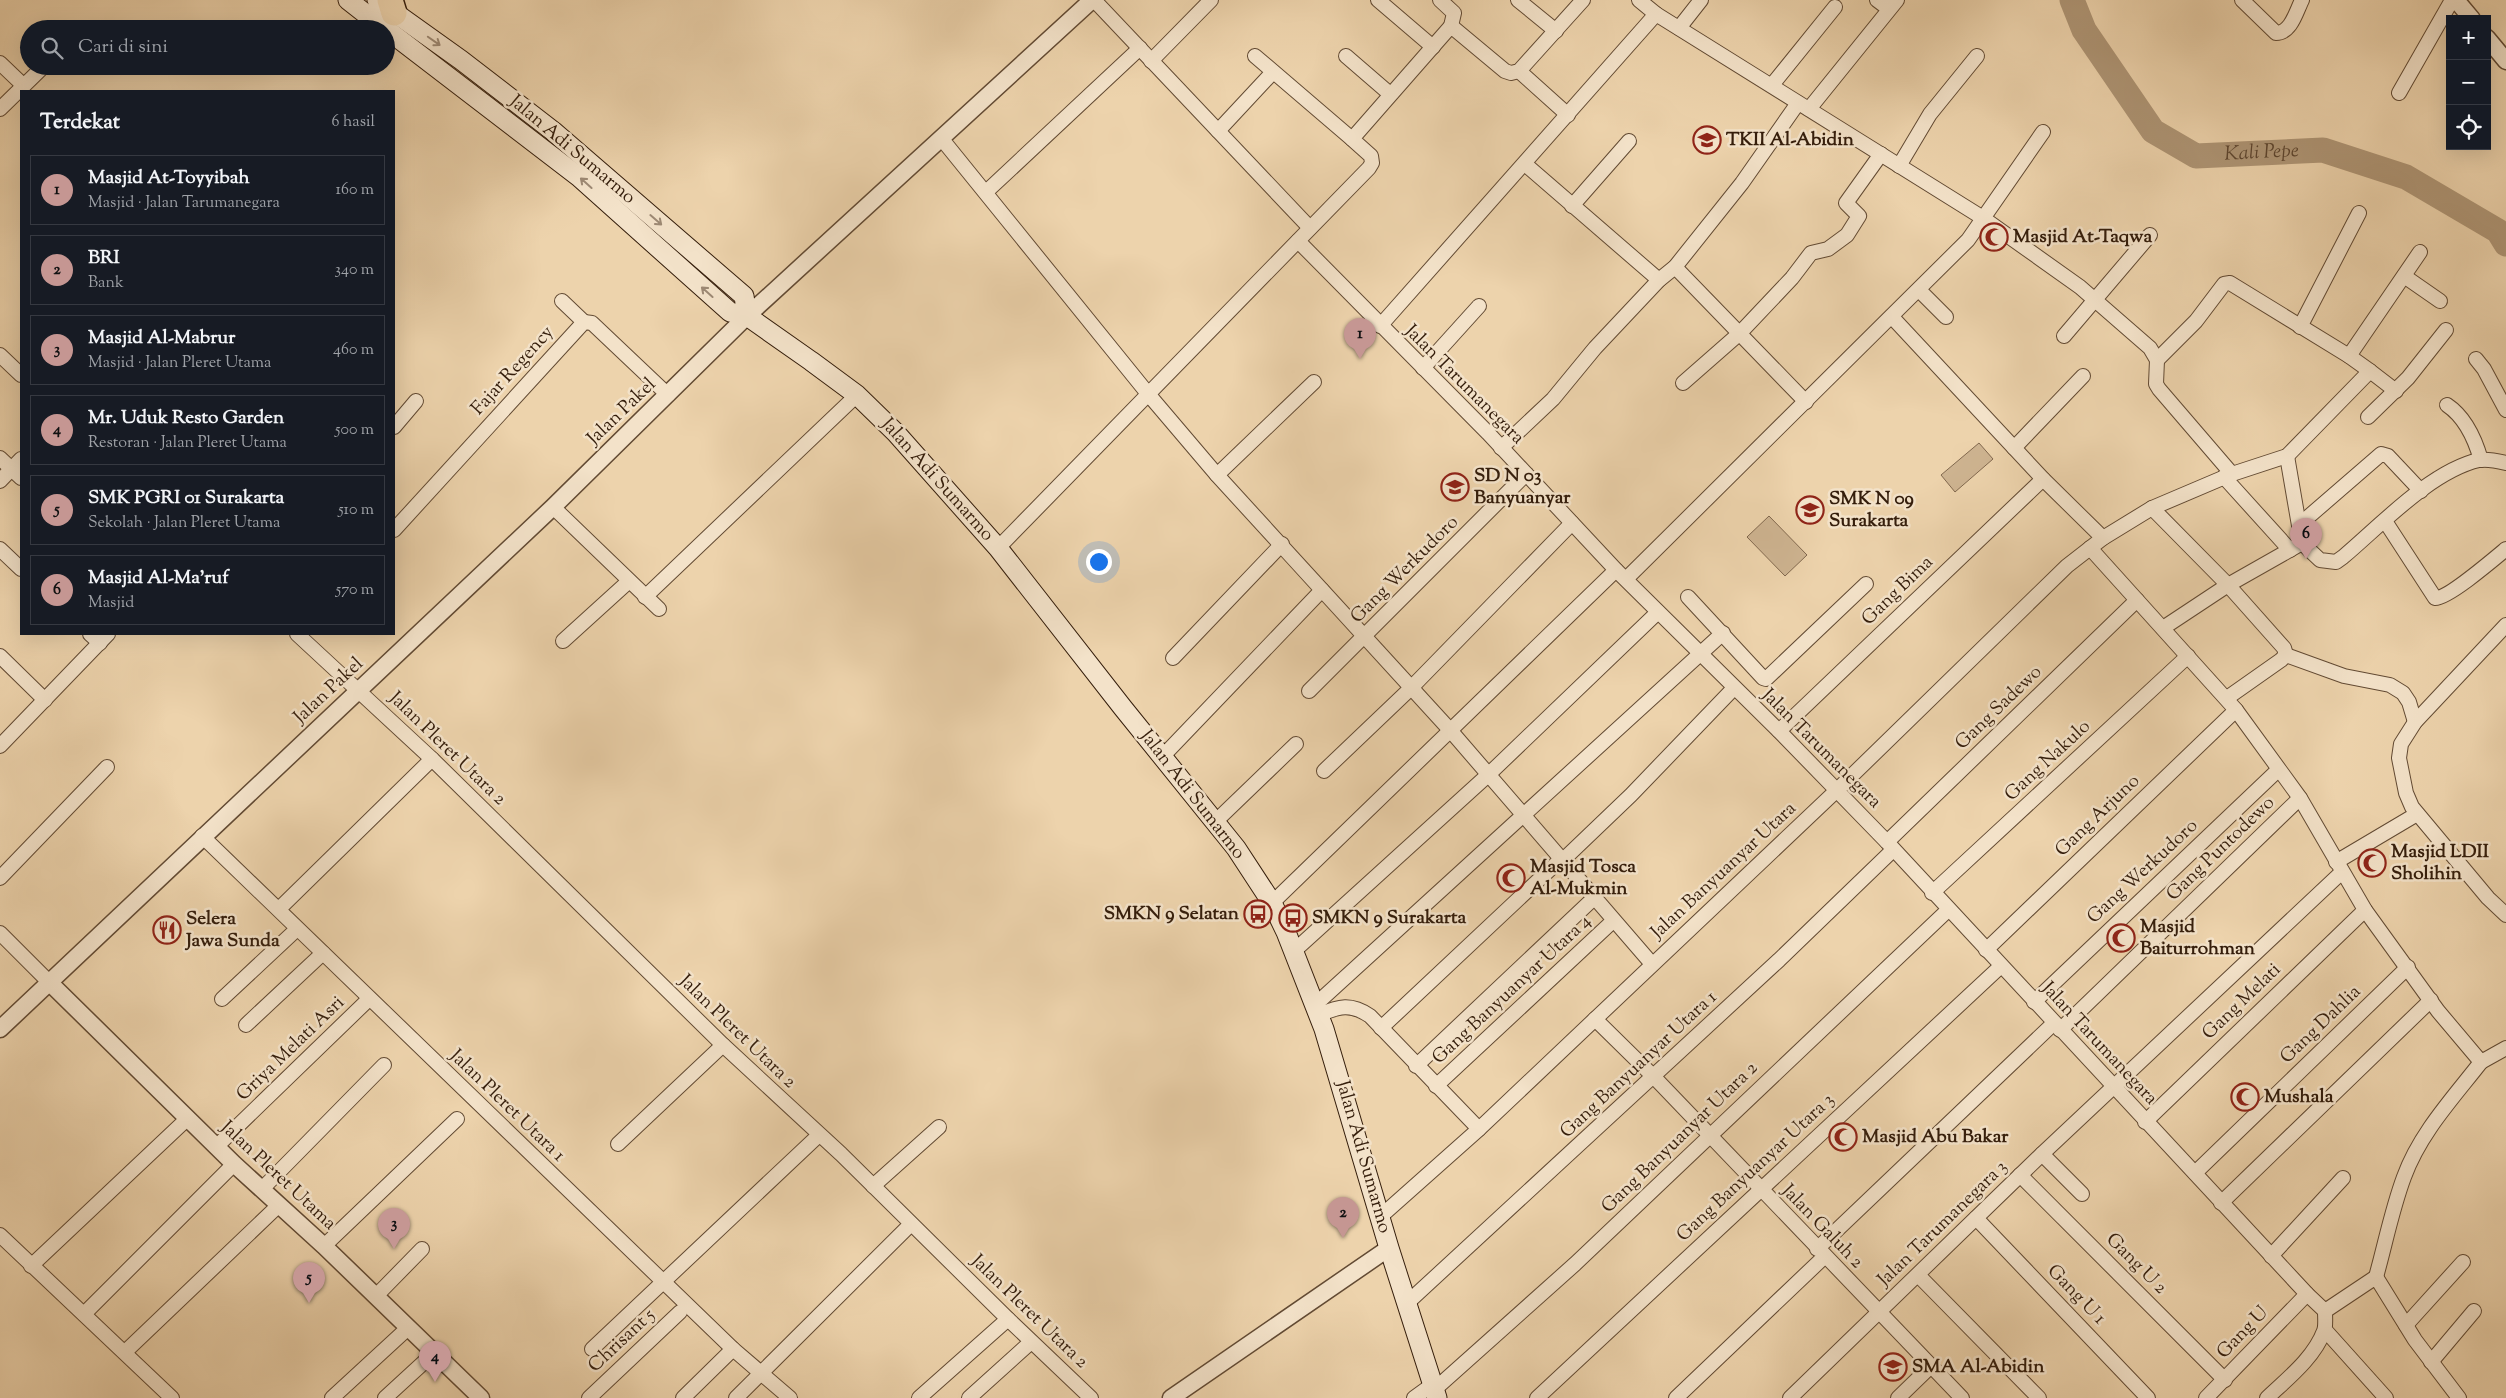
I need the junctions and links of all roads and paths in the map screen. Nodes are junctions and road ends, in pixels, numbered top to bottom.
1 (348, 0) edge
2 (1093, 0) edge
3 (1211, 0) edge
4 (1378, 0) edge
5 (1440, 0) edge
6 (1518, 0) edge
7 (1583, 0) edge
8 (1640, 0) edge
9 (1701, 0) edge
10 (1877, 0) edge
11 (2242, 0) edge
12 (2302, 0) edge
13 (2452, 0) edge
14 (2456, 0) edge
15 (1893, 5) edge
16 (1835, 7) dead end
17 (387, 14) edge
18 (1656, 14) junction
19 (2469, 15) edge
20 (395, 21) edge
21 (1451, 26) junction
22 (1679, 28) junction
23 (1556, 31) junction
24 (2491, 43) edge
25 (1433, 46) junction
26 (1140, 48) junction
27 (1255, 56) dead end
28 (1346, 56) dead end
29 (1977, 56) dead end
30 (1151, 61) junction
31 (2506, 61) edge
32 (0, 63) edge
33 (1519, 71) junction
34 (1273, 72) junction
35 (34, 75) edge
36 (23, 85) junction
37 (1772, 85) junction
38 (2399, 93) dead end
39 (1390, 94) junction
40 (1803, 106) junction
41 (0, 109) edge
42 (1568, 115) junction
43 (553, 131) junction
44 (1218, 131) junction
45 (2043, 132) dead end
46 (941, 138) junction
47 (1352, 139) junction
48 (1629, 141) dead end
49 (540, 146) junction
50 (1881, 154) junction
51 (1525, 164) junction
52 (1900, 166) junction
53 (986, 192) junction
54 (1572, 206) junction
55 (2358, 213) dead end
56 (1983, 218) junction
57 (1310, 228) junction
58 (2150, 235) dead end
59 (1298, 241) junction
60 (2420, 252) dead end
61 (1675, 267) junction
62 (2404, 276) junction
63 (1659, 280) junction
64 (1919, 290) junction
65 (2096, 300) junction
66 (562, 301) dead end
67 (2440, 301) dead end
68 (1479, 306) dead end
69 (747, 316) junction
70 (1946, 316) dead end
71 (1892, 317) junction
72 (584, 322) junction
73 (1380, 326) junction
74 (2300, 327) junction
75 (2446, 330) dead end
76 (1740, 333) junction
77 (2064, 336) dead end
78 (0, 355) edge
79 (2349, 356) junction
80 (2476, 359) dead end
81 (2157, 360) junction
82 (1423, 368) junction
83 (2370, 371) junction
84 (20, 375) edge
85 (2083, 376) dead end
86 (1314, 382) dead end
87 (1683, 383) dead end
88 (2396, 390) junction
89 (1149, 394) junction
90 (668, 395) junction
91 (856, 395) junction
92 (416, 402) dead end
93 (1806, 402) junction
94 (2447, 405) dead end
95 (2506, 410) edge
96 (2368, 417) dead end
97 (395, 425) edge
98 (1501, 448) junction
99 (2014, 448) junction
100 (2287, 456) junction
101 (0, 458) edge
102 (2481, 460) junction
103 (2506, 463) edge
104 (18, 469) edge
105 (1526, 474) junction
106 (1218, 475) junction
107 (2228, 475) junction
108 (2043, 479) junction
109 (0, 481) edge
110 (2421, 491) junction
111 (553, 507) junction
112 (2152, 508) junction
113 (2385, 521) junction
114 (1572, 523) junction
115 (2299, 524) junction
116 (395, 529) edge
117 (2103, 538) junction
118 (1282, 544) junction
119 (2296, 547) junction
120 (998, 548) junction
121 (2090, 548) junction
122 (0, 549) edge
123 (2506, 549) edge
124 (20, 568) edge
125 (1621, 574) junction
126 (628, 582) junction
127 (1866, 584) dead end
128 (2228, 585) junction
129 (1322, 590) junction
130 (1688, 596) dead end
131 (645, 597) junction
132 (2137, 600) junction
133 (659, 609) dead end
134 (1658, 612) junction
135 (2506, 625) edge
136 (2163, 628) junction
137 (1723, 633) junction
138 (298, 635) edge
139 (99, 637) edge
140 (1364, 638) junction
141 (564, 641) dead end
142 (1700, 654) junction
143 (2286, 655) junction
144 (0, 656) edge
145 (2188, 656) junction
146 (1173, 658) dead end
147 (1734, 688) junction
148 (1410, 689) junction
149 (359, 690) junction
150 (1309, 691) dead end
151 (2227, 698) junction
152 (45, 700) junction
153 (2236, 710) junction
154 (2418, 720) junction
155 (1450, 730) junction
156 (1780, 731) junction
157 (1, 744) edge
158 (1296, 744) dead end
159 (1163, 756) junction
160 (432, 759) junction
161 (107, 767) dead end
162 (2278, 770) junction
163 (1324, 771) dead end
164 (1488, 775) junction
165 (1836, 791) junction
166 (2300, 798) junction
167 (2416, 814) junction
168 (1523, 815) junction
169 (1215, 822) junction
170 (202, 836) junction
171 (1890, 846) junction
172 (1562, 860) junction
173 (2339, 867) junction
174 (0, 878) edge
175 (1932, 893) junction
176 (1594, 898) junction
177 (1272, 903) junction
178 (283, 905) dead end
179 (1948, 910) junction
180 (2365, 910) junction
181 (2506, 915) edge
182 (1613, 921) junction
183 (297, 929) junction
184 (0, 933) edge
185 (1986, 950) junction
186 (1294, 951) junction
187 (323, 953) junction
188 (1652, 964) junction
189 (2001, 966) junction
190 (2408, 967) junction
191 (50, 983) junction
192 (222, 999) dead end
193 (369, 999) junction
194 (2431, 1000) junction
195 (2034, 1002) junction
196 (1317, 1010) junction
197 (1595, 1019) junction
198 (246, 1025) dead end
199 (2057, 1027) junction
200 (1381, 1028) junction
201 (0, 1029) edge
202 (723, 1045) junction
203 (2506, 1048) edge
204 (2481, 1062) junction
205 (384, 1065) dead end
206 (1416, 1066) junction
207 (1654, 1077) junction
208 (1436, 1086) junction
209 (2113, 1088) junction
210 (188, 1118) junction
211 (457, 1118) dead end
212 (2145, 1122) junction
213 (939, 1127) dead end
214 (1479, 1129) junction
215 (819, 1136) junction
216 (1708, 1137) junction
217 (618, 1144) dead end
218 (216, 1147) junction
219 (2042, 1154) junction
220 (234, 1164) junction
221 (2194, 1174) junction
222 (2020, 1175) junction
223 (2343, 1178) dead end
224 (873, 1186) junction
225 (262, 1189) junction
226 (1761, 1189) junction
227 (2082, 1194) dead end
228 (2221, 1203) junction
229 (280, 1205) junction
230 (1380, 1217) junction
231 (1976, 1218) junction
232 (911, 1224) junction
233 (0, 1235) edge
234 (324, 1246) junction
235 (1389, 1248) junction
236 (422, 1249) dead end
237 (1820, 1253) junction
238 (2271, 1256) junction
239 (2463, 1262) dead end
240 (31, 1266) junction
241 (1918, 1275) junction
242 (2376, 1277) junction
243 (664, 1281) junction
244 (2307, 1294) junction
245 (376, 1296) junction
246 (1406, 1304) junction
247 (2474, 1311) dead end
248 (680, 1312) dead end
249 (1879, 1312) junction
250 (2325, 1312) junction
251 (84, 1314) junction
252 (1008, 1319) junction
253 (2406, 1325) junction
254 (408, 1328) junction
255 (2325, 1330) junction
256 (1031, 1342) junction
257 (592, 1349) dead end
258 (733, 1349) junction
259 (125, 1352) junction
260 (434, 1353) junction
261 (2431, 1362) junction
262 (1931, 1366) junction
263 (760, 1374) junction
264 (2225, 1380) junction
265 (1434, 1391) edge
266 (478, 1397) edge
267 (172, 1398) edge
268 (332, 1398) edge
269 (385, 1398) edge
270 (589, 1398) edge
271 (683, 1398) edge
272 (736, 1398) edge
273 (790, 1398) edge
274 (919, 1398) edge
275 (969, 1398) edge
276 (1091, 1398) edge
277 (1172, 1398) edge
278 (1414, 1398) edge
279 (1537, 1398) edge
280 (1676, 1398) edge
281 (1790, 1398) edge
282 (1898, 1398) edge
283 (1962, 1398) edge
284 (2039, 1398) edge
285 (2148, 1398) edge
286 (2206, 1398) edge
287 (2267, 1398) edge
288 (2386, 1398) edge
289 (2459, 1398) edge

1 - 17 main road, Jalan Adi Sumarmo
2 - 26 street
2 - 46 street, Jalan Pakel
3 - 30 street
4 - 25 street
5 - 21 street
6 - 23 street
7 - 23 street
8 - 18 street
9 - 22 street
10 - 15 street
11 - 12 street
13 - 38 street
14 - 19 street
15 - 40 street
16 - 37 street
17 -> 43 main road, Jalan Adi Sumarmo
18 - 22 street
18 - 42 street
20 - 49 main road, Jalan Adi Sumarmo
21 - 25 street
21 - 33 street
22 - 37 street
23 - 33 street
24 - 31 street
25 - 39 street
26 - 30 street
26 - 53 street
27 - 34 street
28 - 39 street
29 - 52 street
30 - 44 street
32 - 36 street
33 - 42 street
34 - 44 street
34 - 47 street
35 - 36 street
36 - 41 street
37 - 40 street
39 - 47 street
40 - 50 street
40 - 61 street
42 - 51 street
43 - 49 main road
43 -> 69 main road, Jalan Adi Sumarmo
44 - 57 street
45 - 56 street
46 - 53 street
46 - 69 street, Jalan Pakel
47 - 57 street
48 - 54 street
69 -> 49 main road, Jalan Adi Sumarmo
50 - 52 street
50 - 76 street
51 - 54 street
51 - 73 street
52 - 56 street
53 - 89 street
54 - 63 street
55 - 74 street
56 - 64 street
56 - 65 street
57 - 59 street
58 - 65 street
59 - 73 street, Jalan Tarumanegara
59 - 89 street
60 - 62 street
61 - 63 street
61 - 76 street
62 - 67 street
62 - 79 street
63 - 98 street
64 - 70 street
64 - 71 street
65 - 77 street
65 - 81 street
66 - 72 street
68 - 82 street
69 - 90 street, Jalan Pakel
69 - 91 main road, Jalan Adi Sumarmo
71 - 93 street
71 - 99 street
72 - 90 street
72 - 116 street, Fajar Regency
73 - 82 street, Jalan Tarumanegara
74 - 79 street
74 - 81 street
75 - 88 street
76 - 87 street
76 - 93 street
78 - 84 street
79 - 83 street
80 - 95 street
81 - 107 street
82 - 98 street, Jalan Tarumanegara
83 - 88 street
83 - 100 street
85 - 99 street
86 - 106 street
88 - 96 street
89 - 106 street
89 - 120 street
90 - 111 street, Jalan Pakel
91 - 120 main road, Jalan Adi Sumarmo
91 - 131 street
92 - 97 street
93 - 125 street
94 - 102 street
98 - 105 street, Jalan Tarumanegara
99 - 108 street
100 - 107 street, Jalan Banyuanyar Utara
100 - 115 street
101 - 104 street
102 - 103 street
102 - 110 street
104 - 109 street
105 - 114 street, Jalan Tarumanegara
105 - 140 street, Gang Werkudoro
106 - 118 street
107 - 112 street, Jalan Banyuanyar Utara
107 - 119 street
108 - 117 street
108 - 156 street, Gang Bima
110 - 113 street
110 - 115 street
111 - 126 street
111 - 149 street, Jalan Pakel
112 - 117 street, Jalan Banyuanyar Utara
112 - 128 street
113 - 119 street
113 - 123 street
114 - 125 street, Jalan Tarumanegara
114 - 148 street
115 - 119 street
117 - 121 street, Jalan Banyuanyar Utara
118 - 129 street
118 - 146 street
119 - 128 street
120 - 159 main road, Jalan Adi Sumarmo
121 - 132 street
121 - 165 street, Jalan Banyuanyar Utara
122 - 124 street
125 - 134 street, Jalan Tarumanegara
125 - 155 street
126 - 131 street
126 - 141 street
127 - 137 street
128 - 136 street
128 - 143 street
129 - 140 street
129 - 159 street
130 - 137 street
131 - 133 street
132 - 136 street
132 - 171 street, Gang Sadewo
134 - 142 street, Jalan Tarumanegara
134 - 164 street
135 - 154 street
136 - 145 street
137 - 142 street
138 - 149 street, Jalan Pleret Utara 2
139 - 152 street
140 - 148 street
140 - 150 street, Gang Werkudoro
142 - 147 street, Jalan Tarumanegara
142 - 168 street
143 - 151 street
143 - 154 street
144 - 152 street
145 - 151 street
145 - 175 street, Gang Nakulo
147 - 156 street, Jalan Tarumanegara
147 - 172 street
148 - 155 street
148 - 163 street
149 - 160 street, Jalan Pleret Utara 2
149 - 170 street, Jalan Pakel
151 - 153 street
152 - 157 street
153 - 162 street
153 - 185 street, Gang Arjuno
154 - 167 street
155 - 164 street
155 - 177 street
156 - 165 street, Jalan Tarumanegara
158 - 169 street
159 - 169 main road, Jalan Adi Sumarmo
160 - 178 street
160 - 202 street, Jalan Pleret Utara 2
161 - 174 street
162 - 166 street
162 - 195 street, Gang Werkudoro
164 - 168 street
164 - 186 street
165 - 171 street, Jalan Tarumanegara
165 - 188 street, Jalan Banyuanyar Utara
166 - 173 street
166 - 199 street, Gang Puntodewo
167 - 173 street, Jalan Tarumanegara 3
167 - 181 street
168 - 172 street
168 - 196 street
169 - 177 main road, Jalan Adi Sumarmo
170 - 183 street, Jalan Pleret Utara 1
170 - 191 street, Jalan Pakel
171 - 175 street, Jalan Tarumanegara
171 - 207 street, Gang Banyuanyar Utara 1
172 - 176 street
172 - 200 street
173 - 180 street
173 - 209 street, Jalan Tarumanegara 3
175 - 179 street, Jalan Tarumanegara
176 - 182 street
176 - 206 street
177 - 186 main road, Jalan Adi Sumarmo
179 - 185 street, Jalan Tarumanegara
179 - 216 street, Gang Banyuanyar Utara 2
180 - 190 street
180 - 212 street, Gang Melati
182 - 188 street
182 - 208 street, Gang Banyuanyar Utara 4
183 - 187 street, Jalan Pleret Utara 1
183 - 192 street
184 - 191 street
185 - 189 street, Jalan Tarumanegara
186 - 196 main road, Jalan Adi Sumarmo
187 - 193 street, Jalan Pleret Utara 1
187 - 198 street
188 - 197 street, Jalan Banyuanyar Utara
189 - 195 street, Jalan Tarumanegara
189 - 226 street, Gang Banyuanyar Utara 3
190 - 194 street
190 - 221 street, Gang Dahlia
191 - 201 street, Jalan Pakel
191 - 210 street, Jalan Pleret Utama
193 - 218 street, Griya Melati Asri
193 - 243 street, Jalan Pleret Utara 1
194 - 204 street
194 - 228 street
195 - 199 street, Jalan Tarumanegara
196 - 200 street
196 - 230 main road, Jalan Adi Sumarmo
197 - 207 street, Jalan Galuh 2
197 - 214 street, Jalan Banyuanyar Utara
199 - 209 street, Jalan Tarumanegara
199 - 237 street
200 - 206 street
202 - 215 street, Jalan Pleret Utara 2
202 - 217 street
203 - 204 street
204 - 242 street
205 - 225 street
206 - 208 street
207 - 216 street, Jalan Galuh 2
207 - 246 street, Gang Banyuanyar Utara 1
208 - 214 street
209 - 212 street, Jalan Tarumanegara
209 - 219 street, Jalan Tarumanegara 3
210 - 218 street, Jalan Pleret Utama
210 - 240 street
211 - 234 street
212 - 221 street, Jalan Tarumanegara
213 - 224 street
214 - 230 street, Jalan Banyuanyar Utara
215 - 224 street, Jalan Pleret Utara 2
215 - 243 street
216 - 226 street, Jalan Galuh 2
216 - 265 street, Gang Banyuanyar Utara 2
218 - 220 street, Jalan Pleret Utama
219 - 222 street, Jalan Tarumanegara 3
219 - 227 street
220 - 225 street, Jalan Pleret Utama
220 - 251 street
221 - 228 street, Jalan Tarumanegara
222 - 231 street, Jalan Tarumanegara 3
222 - 264 street, Gang U 2
223 - 238 street
224 - 232 street, Jalan Pleret Utara 2
225 - 229 street, Jalan Pleret Utama
226 - 237 street, Jalan Galuh 2
226 - 279 street, Gang Banyuanyar Utara 3
228 - 238 street, Jalan Tarumanegara
229 - 234 street, Jalan Pleret Utama
229 - 259 street
230 - 235 main road, Jalan Adi Sumarmo
231 - 241 street, Jalan Tarumanegara 3
231 - 285 street, Gang U 1
232 - 252 street, Jalan Pleret Utara 2
232 - 263 street
233 - 240 street
234 - 245 street, Jalan Pleret Utama
235 - 246 main road, Jalan Adi Sumarmo
235 - 277 street
236 - 245 street
237 - 249 street, Jalan Galuh 2
237 - 280 street
238 - 244 street, Jalan Tarumanegara
239 - 253 street
240 - 251 street
241 - 249 street, Jalan Tarumanegara 3
241 - 284 street
242 - 250 street
242 - 253 street
243 - 257 street
243 - 258 street, Jalan Pleret Utara 1
244 - 250 street, Jalan Tarumanegara
244 - 264 street, Gang U
245 - 254 street, Jalan Pleret Utama
246 - 265 main road, Jalan Adi Sumarmo
247 - 261 street
248 - 270 street, Chrisant 5
249 - 262 street, Jalan Galuh 2
249 - 281 street, Jalan Tarumanegara 3
250 - 255 street
251 - 259 street
252 - 256 street, Jalan Pleret Utara 2
252 - 274 street
253 - 261 street
254 - 260 street, Jalan Pleret Utama
254 - 268 street
255 - 287 street
255 - 288 street
256 - 275 street
256 - 276 street, Jalan Pleret Utara 2
258 - 263 street, Jalan Pleret Utara 1
258 - 271 street
259 - 267 street
260 - 266 street, Jalan Pleret Utama
260 - 269 street
261 - 289 street
262 - 282 street
262 - 283 street, Jalan Galuh 2
263 - 272 street
263 - 273 street, Jalan Pleret Utara 1
264 - 286 street, Gang U
265 - 278 street, Gang Banyuanyar Utara 2

